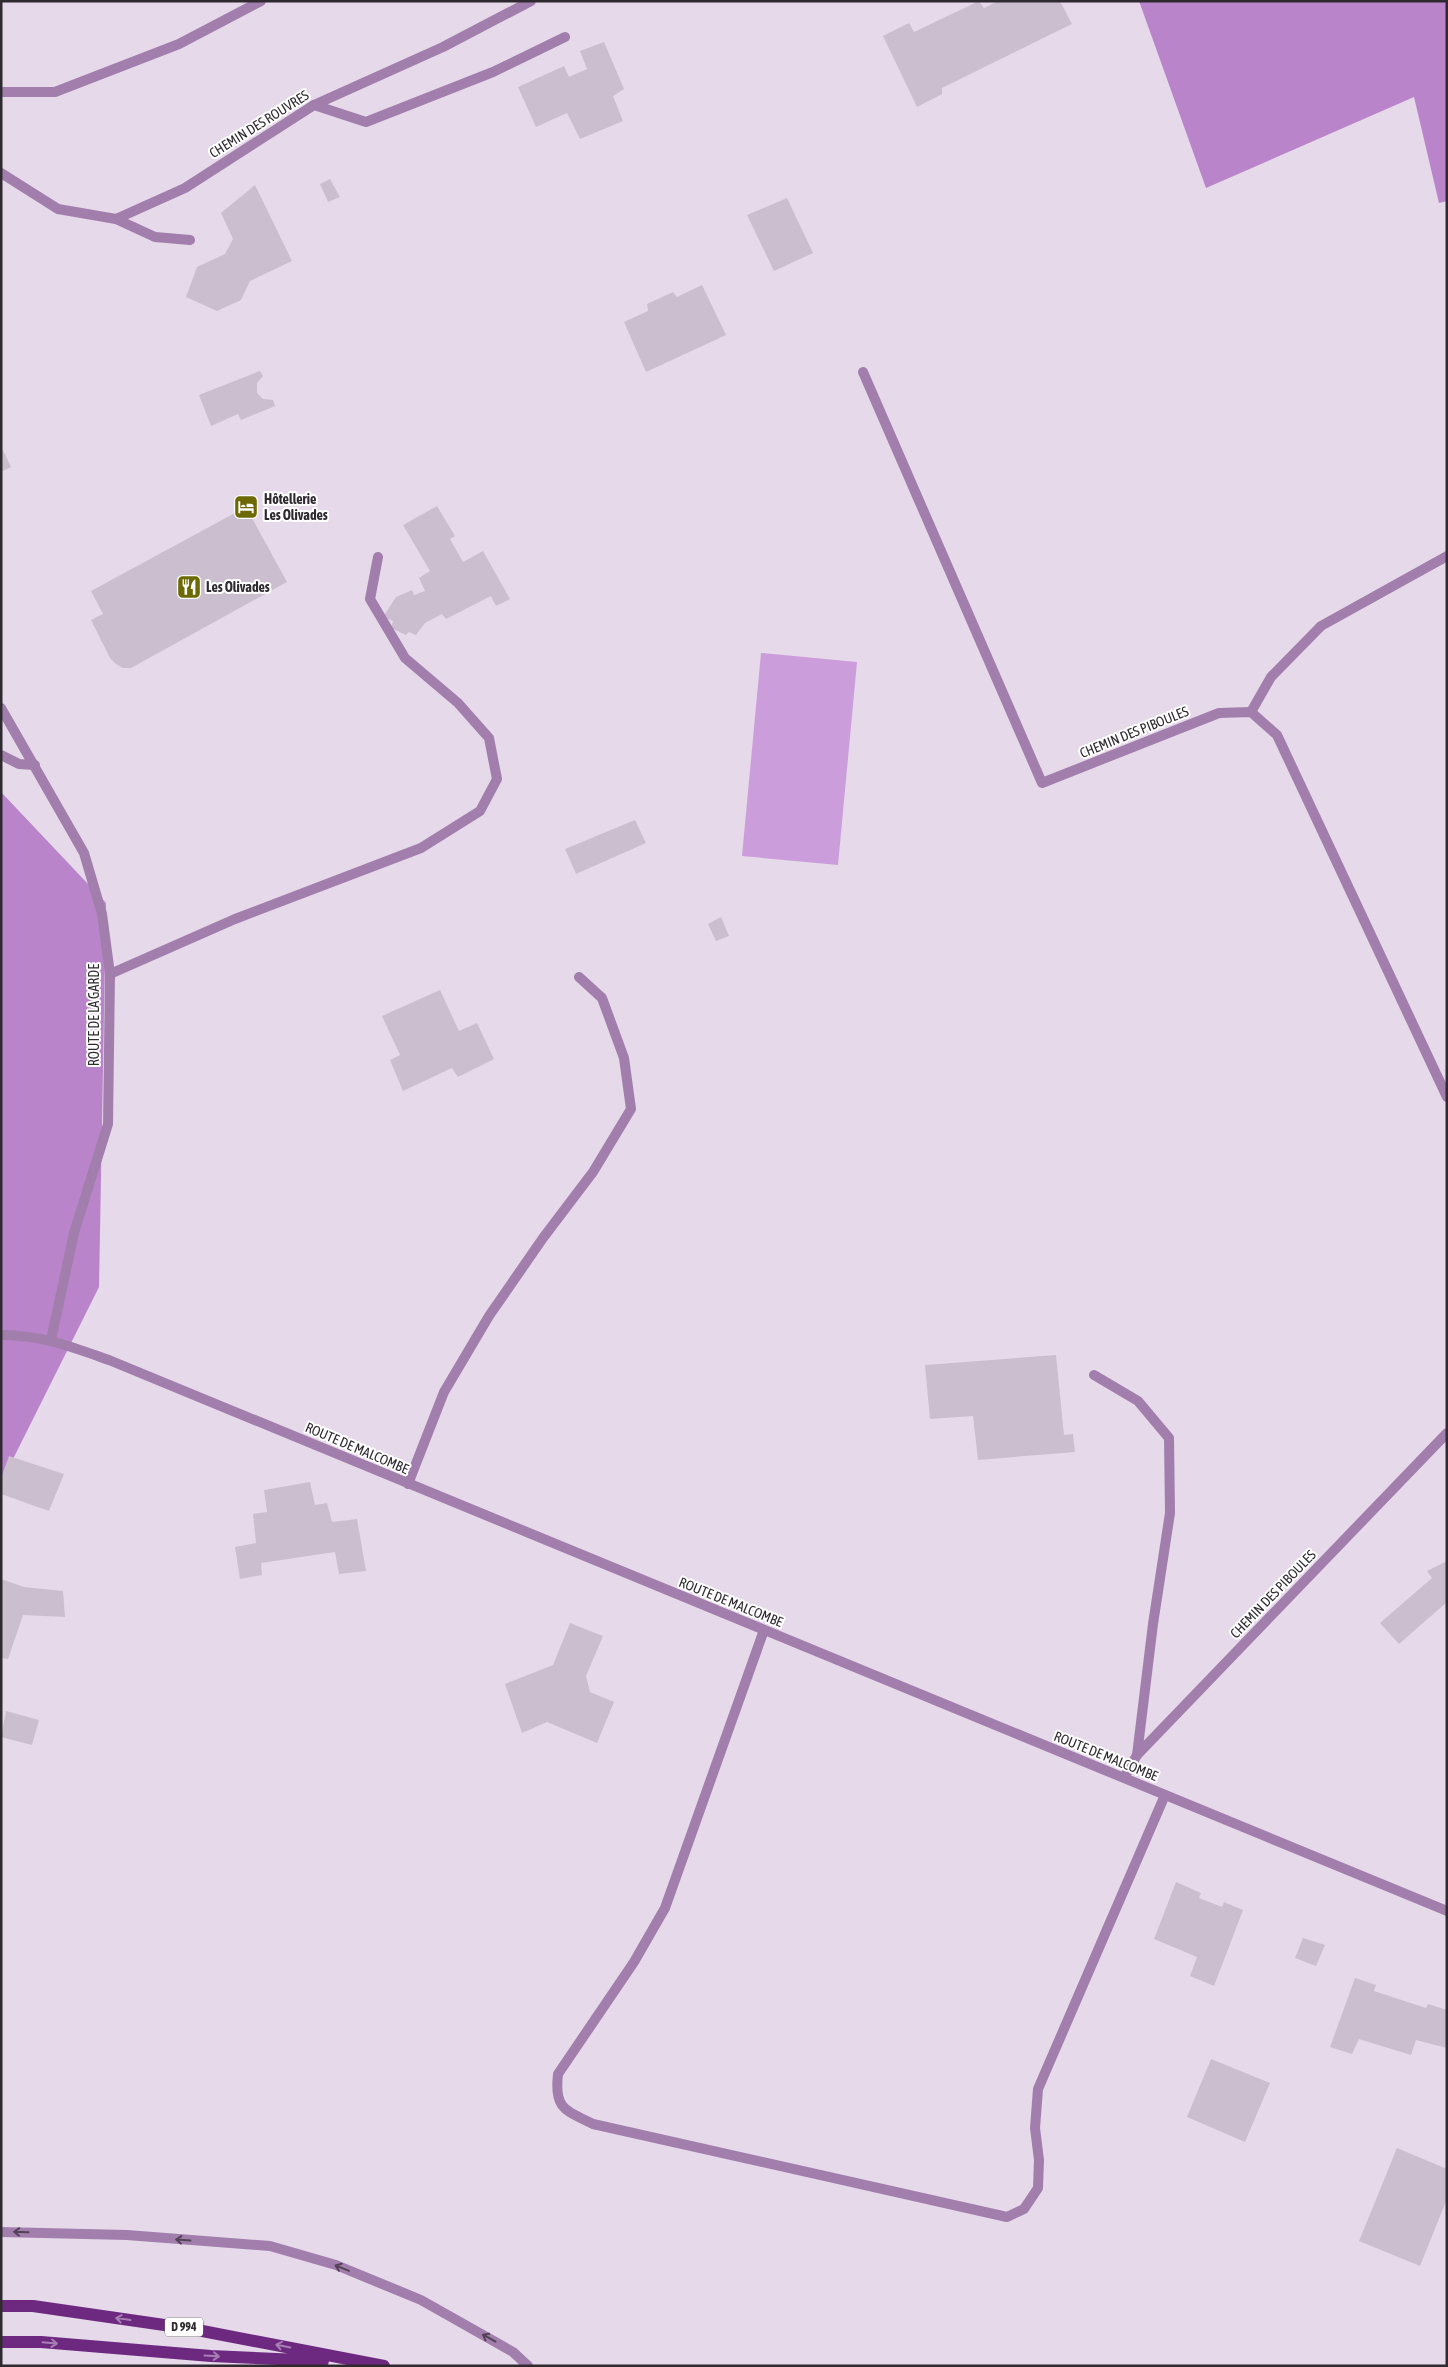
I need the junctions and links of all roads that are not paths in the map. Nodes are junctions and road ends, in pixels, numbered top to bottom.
1 (261, 1) edge
2 (531, 1) edge
3 (565, 37) dead end
4 (1, 92) edge
5 (314, 105) junction
6 (1, 173) edge
7 (116, 220) junction
8 (190, 240) dead end
9 (863, 372) dead end
10 (1447, 556) edge
11 (378, 557) dead end
12 (1, 708) edge
13 (1251, 712) junction
14 (1, 755) edge
15 (35, 765) junction
16 (110, 974) junction
17 (579, 977) dead end
18 (1447, 1097) edge
19 (1, 1335) edge
20 (51, 1340) junction
21 (1094, 1375) dead end
22 (1447, 1433) edge
23 (408, 1484) junction
24 (764, 1630) junction
25 (1137, 1755) junction
26 (1124, 1778) junction
27 (1165, 1795) junction
28 (1447, 1911) edge
29 (1, 2232) edge
30 (1, 2306) edge
31 (1, 2342) edge
32 (365, 2364) edge
33 (384, 2366) edge
34 (528, 2366) edge

1 - 4 street
2 - 5 street, CHEMIN DES ROUVRES
3 - 5 street
5 - 7 street, CHEMIN DES ROUVRES
6 - 7 street
7 - 8 street
9 - 13 street, CHEMIN DES PIBOULES
10 - 13 street
11 - 16 street
12 - 15 street, ROUTE DE LA GARDE
13 - 18 street
14 - 15 street
15 - 16 street, ROUTE DE LA GARDE
16 - 20 street, ROUTE DE LA GARDE
17 - 23 street
19 - 20 street, ROUTE DE MALCOMBE
20 - 23 street, ROUTE DE MALCOMBE
21 - 25 street
22 - 25 street, CHEMIN DES PIBOULES
23 - 24 street, ROUTE DE MALCOMBE
24 - 26 street, ROUTE DE MALCOMBE
24 - 27 street
25 - 26 street, CHEMIN DES PIBOULES
26 - 27 street, ROUTE DE MALCOMBE
27 - 28 street, ROUTE DE MALCOMBE
34 -> 29 street
32 -> 30 main road, D 994
31 -> 32 main road, D 994
32 - 33 main road, D 994

